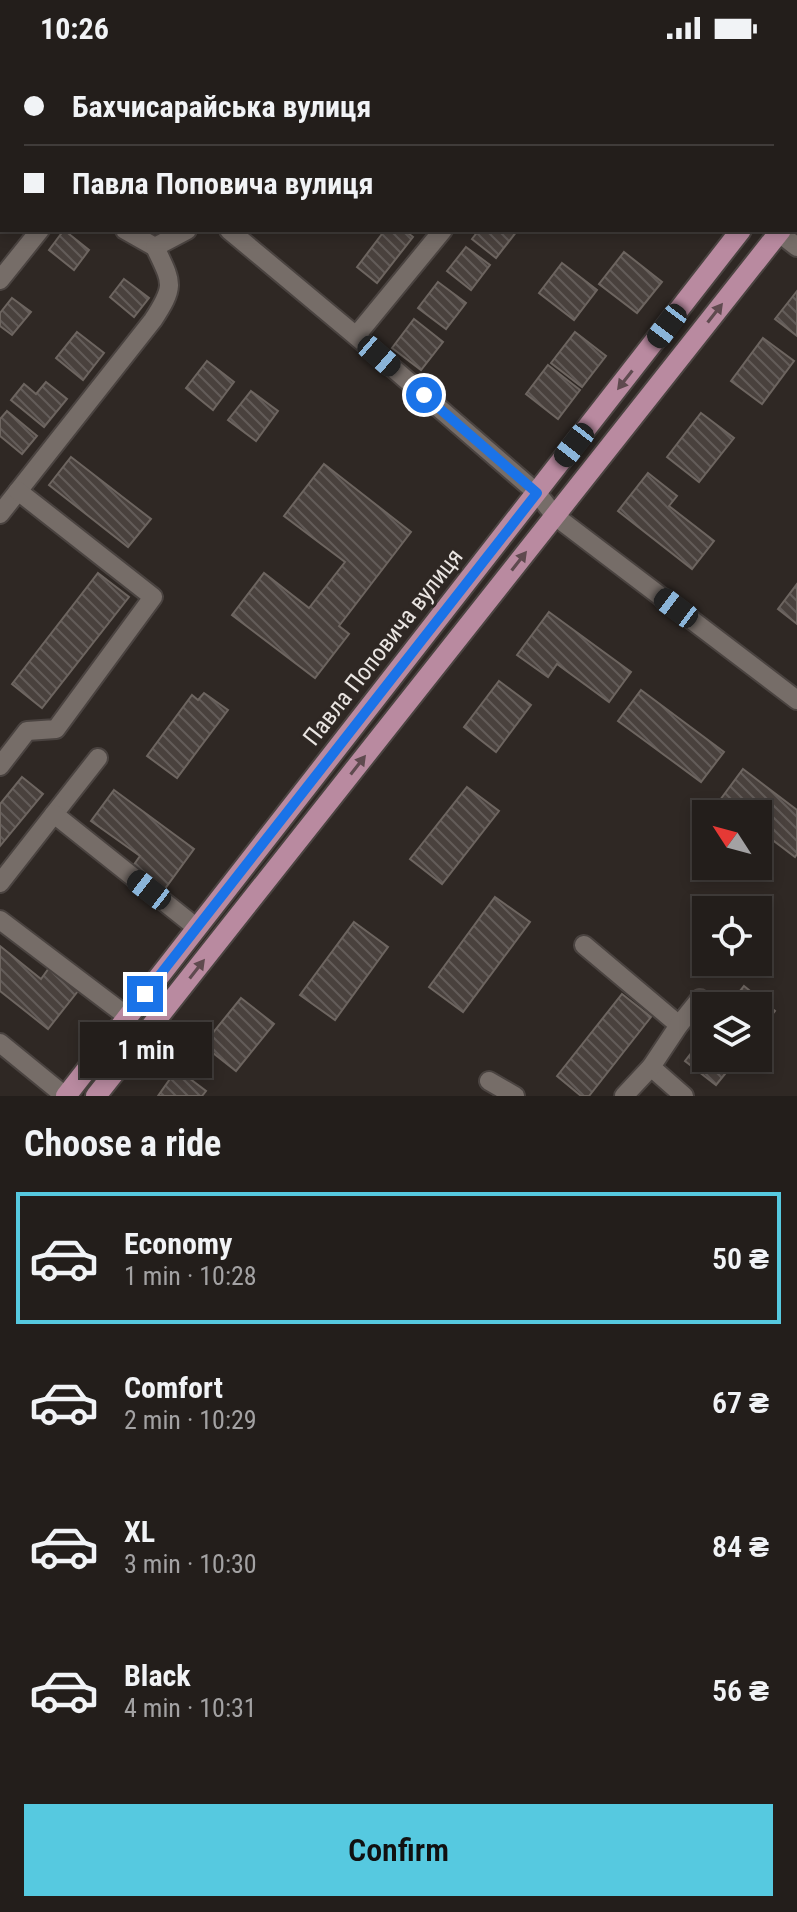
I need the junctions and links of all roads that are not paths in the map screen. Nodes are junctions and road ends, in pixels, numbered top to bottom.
1 (38, 232) edge
2 (129, 232) edge
3 (183, 232) edge
4 (231, 232) edge
5 (441, 232) edge
6 (739, 232) edge
7 (780, 232) edge
8 (155, 247) junction
9 (797, 247) edge
10 (0, 280) edge
11 (356, 336) junction
12 (18, 491) junction
13 (537, 493) junction
14 (0, 514) edge
15 (555, 516) junction
16 (797, 700) edge
17 (98, 758) dead end
18 (0, 766) edge
19 (54, 814) junction
20 (0, 883) edge
21 (0, 920) edge
22 (197, 928) junction
23 (584, 945) dead end
24 (692, 1009) edge
25 (128, 1017) junction
26 (679, 1025) junction
27 (0, 1043) edge
28 (651, 1067) junction
29 (489, 1081) dead end
30 (66, 1096) edge
31 (96, 1096) edge
32 (515, 1096) edge
33 (624, 1096) edge
34 (684, 1096) edge

1 - 10 street
2 - 8 street
3 - 8 street
4 - 11 street
5 - 11 street
6 -> 13 main road, Павла Поповича вулиця
7 - 9 street
15 -> 7 main road
8 - 12 street
11 - 13 street
12 - 14 street
12 - 18 street
13 - 15 street
13 - 22 main road, Павла Поповича вулиця
15 - 16 street
31 -> 15 main road
17 - 19 street
19 - 20 street
19 - 22 street
21 - 25 street
22 - 25 main road, Павла Поповича вулиця
23 - 26 street
24 - 26 street
25 - 30 main road, Павла Поповича вулиця
26 - 28 street
27 - 30 street
28 - 33 street
28 - 34 street
29 - 32 street

